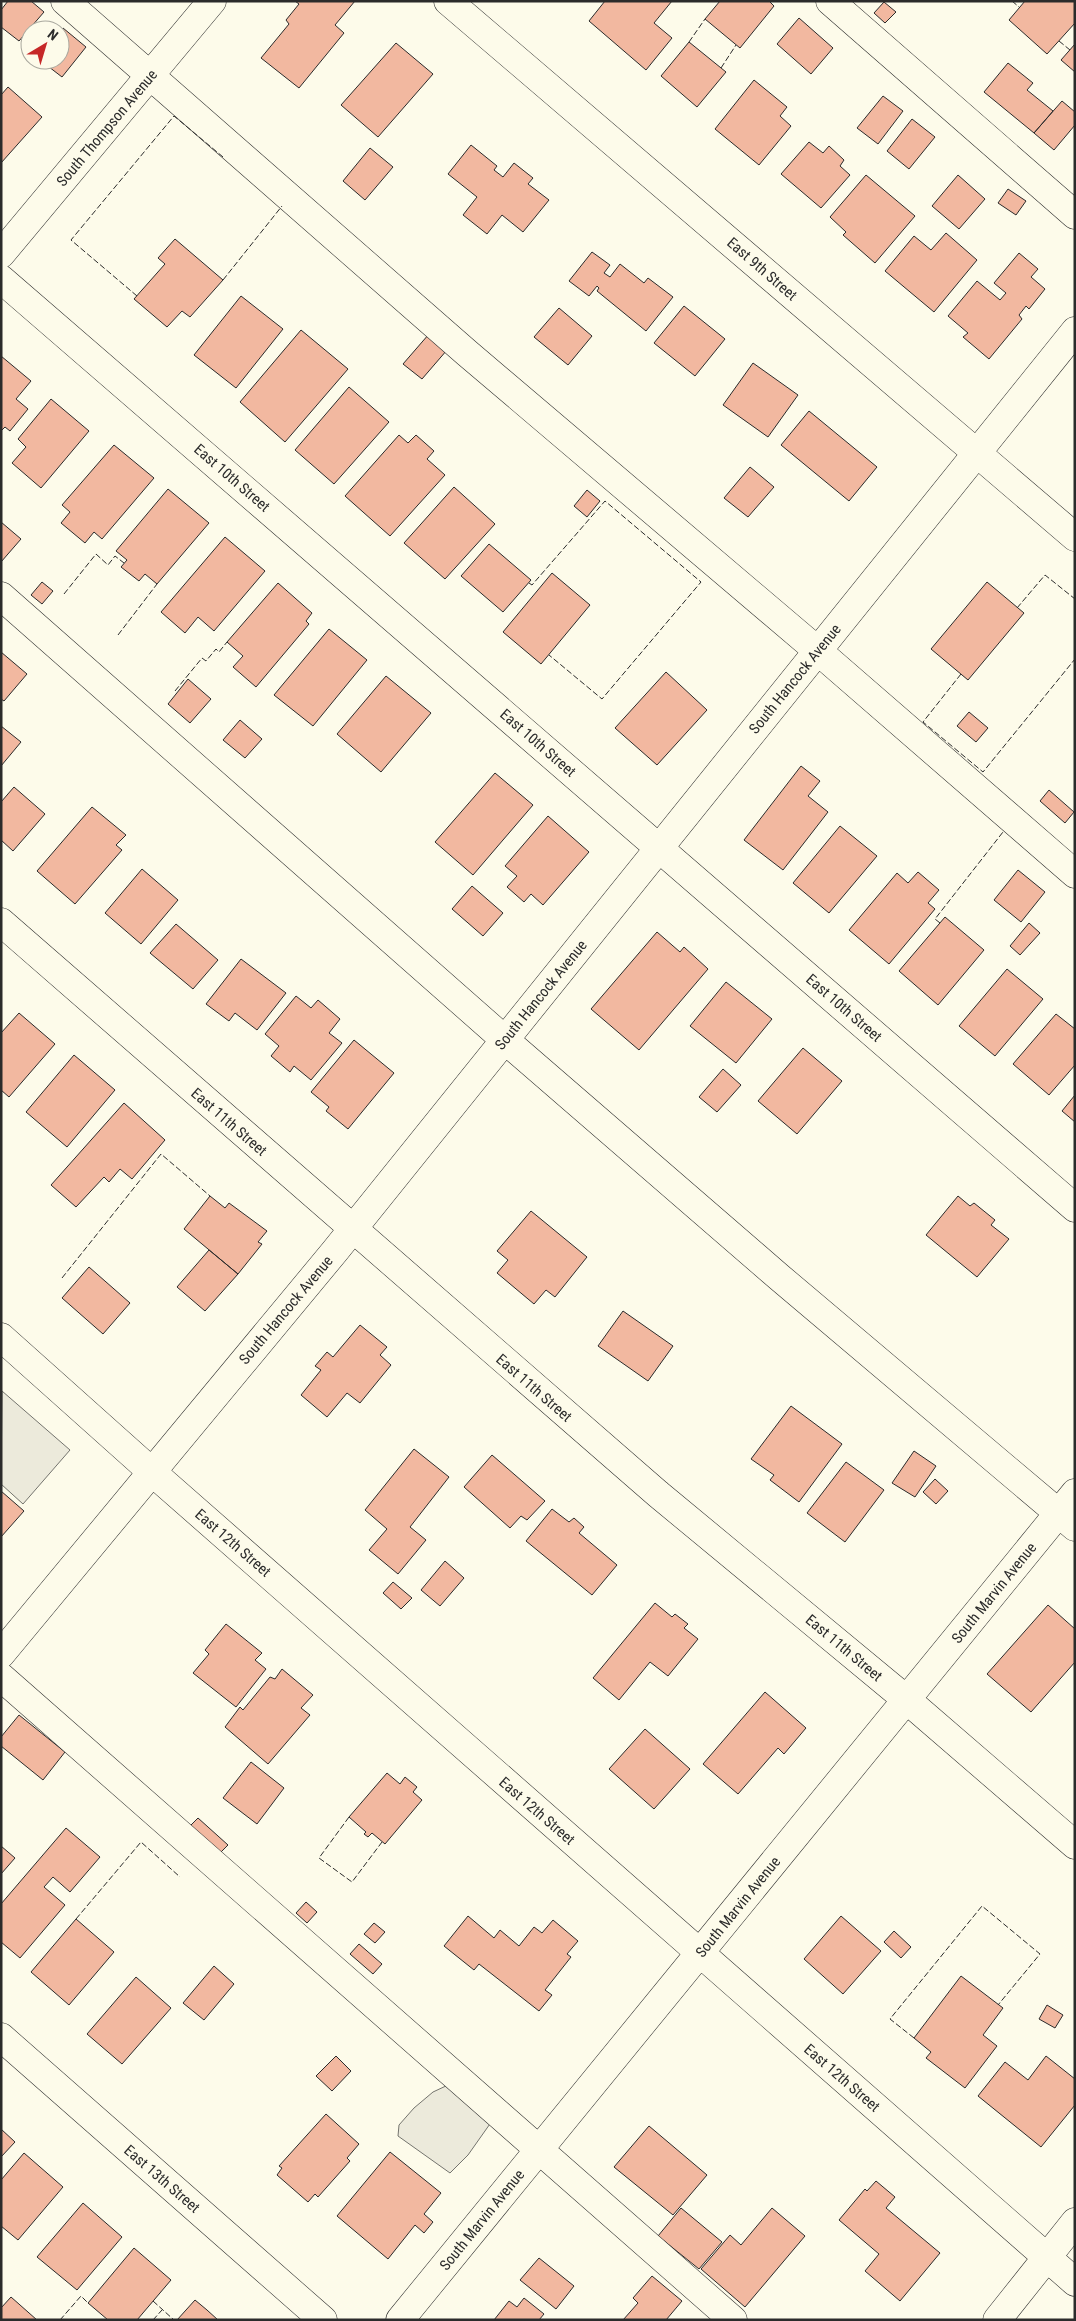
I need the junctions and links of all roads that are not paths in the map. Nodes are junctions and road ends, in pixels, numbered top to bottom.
1 (65, 1) edge
2 (212, 1) edge
3 (448, 1) edge
4 (830, 1) edge
5 (151, 76) junction
6 (1075, 215) edge
7 (1, 254) edge
8 (1, 279) edge
9 (1075, 331) edge
10 (977, 452) junction
11 (1075, 537) edge
12 (1, 596) edge
13 (818, 651) junction
14 (659, 848) junction
15 (1075, 874) edge
16 (1, 922) edge
17 (505, 1040) junction
18 (1075, 1208) edge
19 (352, 1230) junction
20 (1, 1337) edge
21 (152, 1472) junction
22 (1069, 1511) edge
23 (1, 1654) edge
24 (1, 1677) edge
25 (907, 1700) junction
26 (1075, 1845) edge
27 (700, 1953) junction
28 (1, 2037) edge
29 (539, 2150) junction
30 (1075, 2222) edge
31 (1047, 2258) junction
32 (1075, 2282) edge
33 (323, 2320) edge
34 (400, 2320) edge
35 (733, 2320) edge
36 (997, 2320) edge

1 - 5 street
2 - 5 street, South Thompson Avenue
3 - 10 street, East 9th Street
4 - 6 street
5 - 7 street, South Thompson Avenue
5 - 13 street
8 - 14 street, East 10th Street
9 - 10 street, South Hancock Avenue
10 - 11 street, East 9th Street
10 - 13 street, South Hancock Avenue
12 - 17 street
13 - 14 street, South Hancock Avenue
13 - 15 street
14 - 17 street, South Hancock Avenue
14 - 18 street, East 10th Street
16 - 19 street, East 11th Street
17 - 19 street, South Hancock Avenue
17 - 22 street
19 - 21 street, South Hancock Avenue
19 - 25 street, East 11th Street
20 - 21 street, East 12th Street
21 - 23 street, South Hancock Avenue
21 - 27 street, East 12th Street
22 - 25 street, South Marvin Avenue
24 - 29 street
25 - 26 street, East 11th Street
25 - 27 street, South Marvin Avenue
27 - 29 street, South Marvin Avenue
27 - 31 street, East 12th Street
28 - 33 street, East 13th Street
29 - 34 street, South Marvin Avenue
29 - 35 street
30 - 31 street
31 - 32 street, East 12th Street
31 - 36 street

